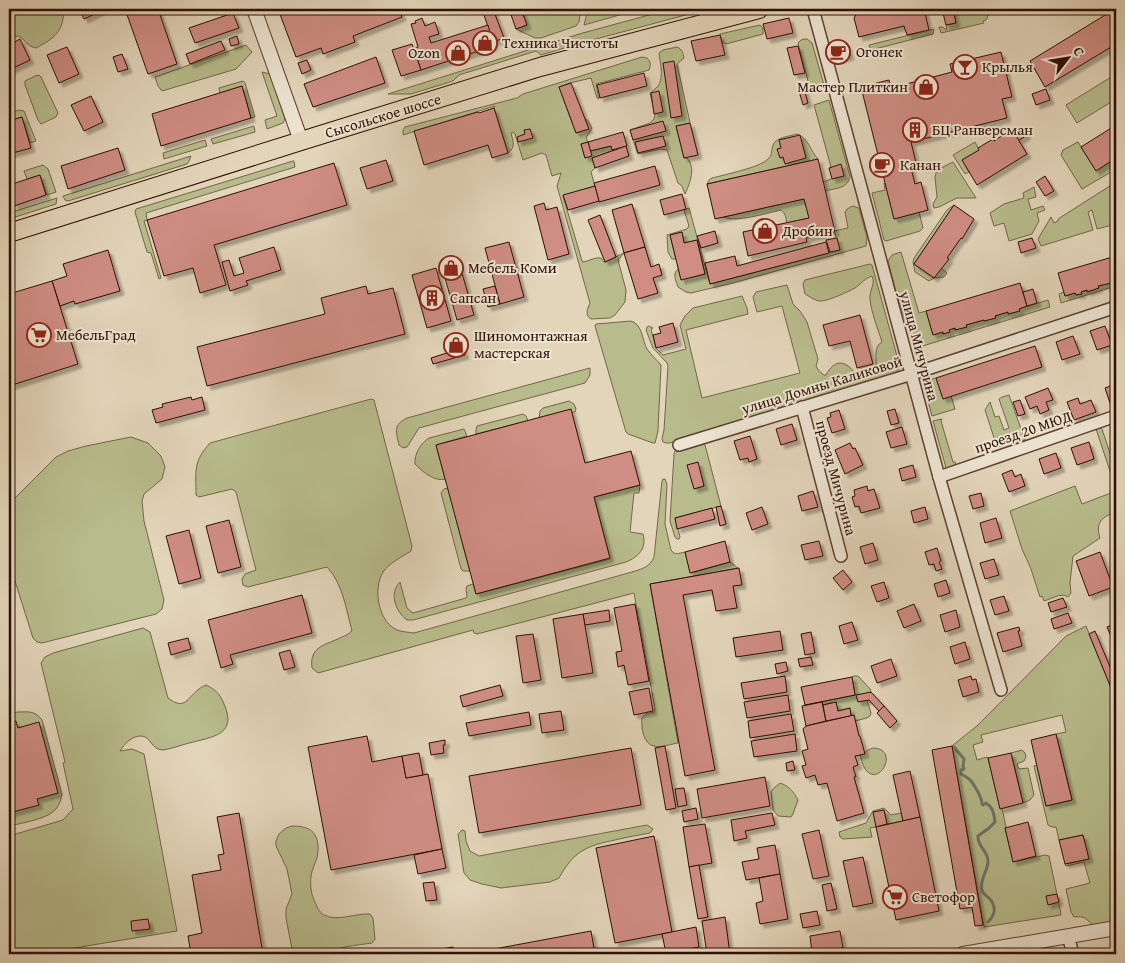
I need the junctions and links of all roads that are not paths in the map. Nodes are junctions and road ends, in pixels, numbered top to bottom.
1 (254, 9) edge
2 (759, 9) edge
3 (813, 9) edge
4 (301, 141) junction
5 (9, 233) edge
6 (1116, 307) edge
7 (912, 374) junction
8 (802, 407) junction
9 (1116, 416) edge
10 (679, 445) dead end
11 (939, 477) junction
12 (841, 556) dead end
13 (1001, 690) dead end
14 (1116, 928) edge
15 (1068, 936) junction
16 (963, 954) edge
17 (1073, 954) edge

1 - 4 street
2 - 4 main road, Сысольское шоссе
3 - 7 street, улица Мичурина
4 - 5 main road, Сысольское шоссе
6 - 7 street, улица Домны Каликовой
7 - 8 street, улица Домны Каликовой
7 - 11 street, улица Мичурина
8 - 10 street, улица Домны Каликовой
8 - 12 street, проезд Мичурина
9 - 11 street, проезд 20 МЮД
11 - 13 street, улица Мичурина
14 - 15 street
15 - 16 street
15 - 17 street

